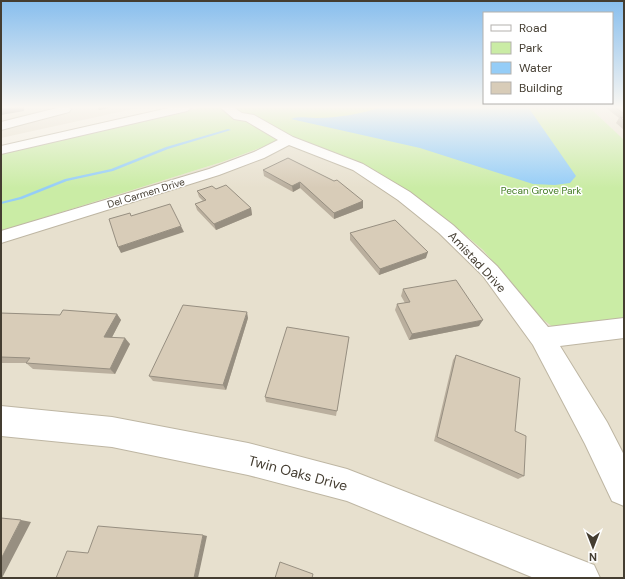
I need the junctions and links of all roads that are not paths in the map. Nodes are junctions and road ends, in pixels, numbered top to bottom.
1 (32, 134) edge
2 (69, 134) edge
3 (279, 134) edge
4 (288, 140) junction
5 (1, 141) edge
6 (1, 150) edge
7 (1, 238) edge
8 (624, 328) edge
9 (542, 338) junction
10 (1, 421) edge
11 (624, 489) edge
12 (581, 578) edge

1 - 5 street
2 - 6 street
3 - 4 street, Amistad Drive
4 - 7 street, Del Carmen Drive
4 - 9 street, Amistad Drive
8 - 9 street
9 - 11 street, Amistad Drive
10 - 12 street, Twin Oaks Drive

